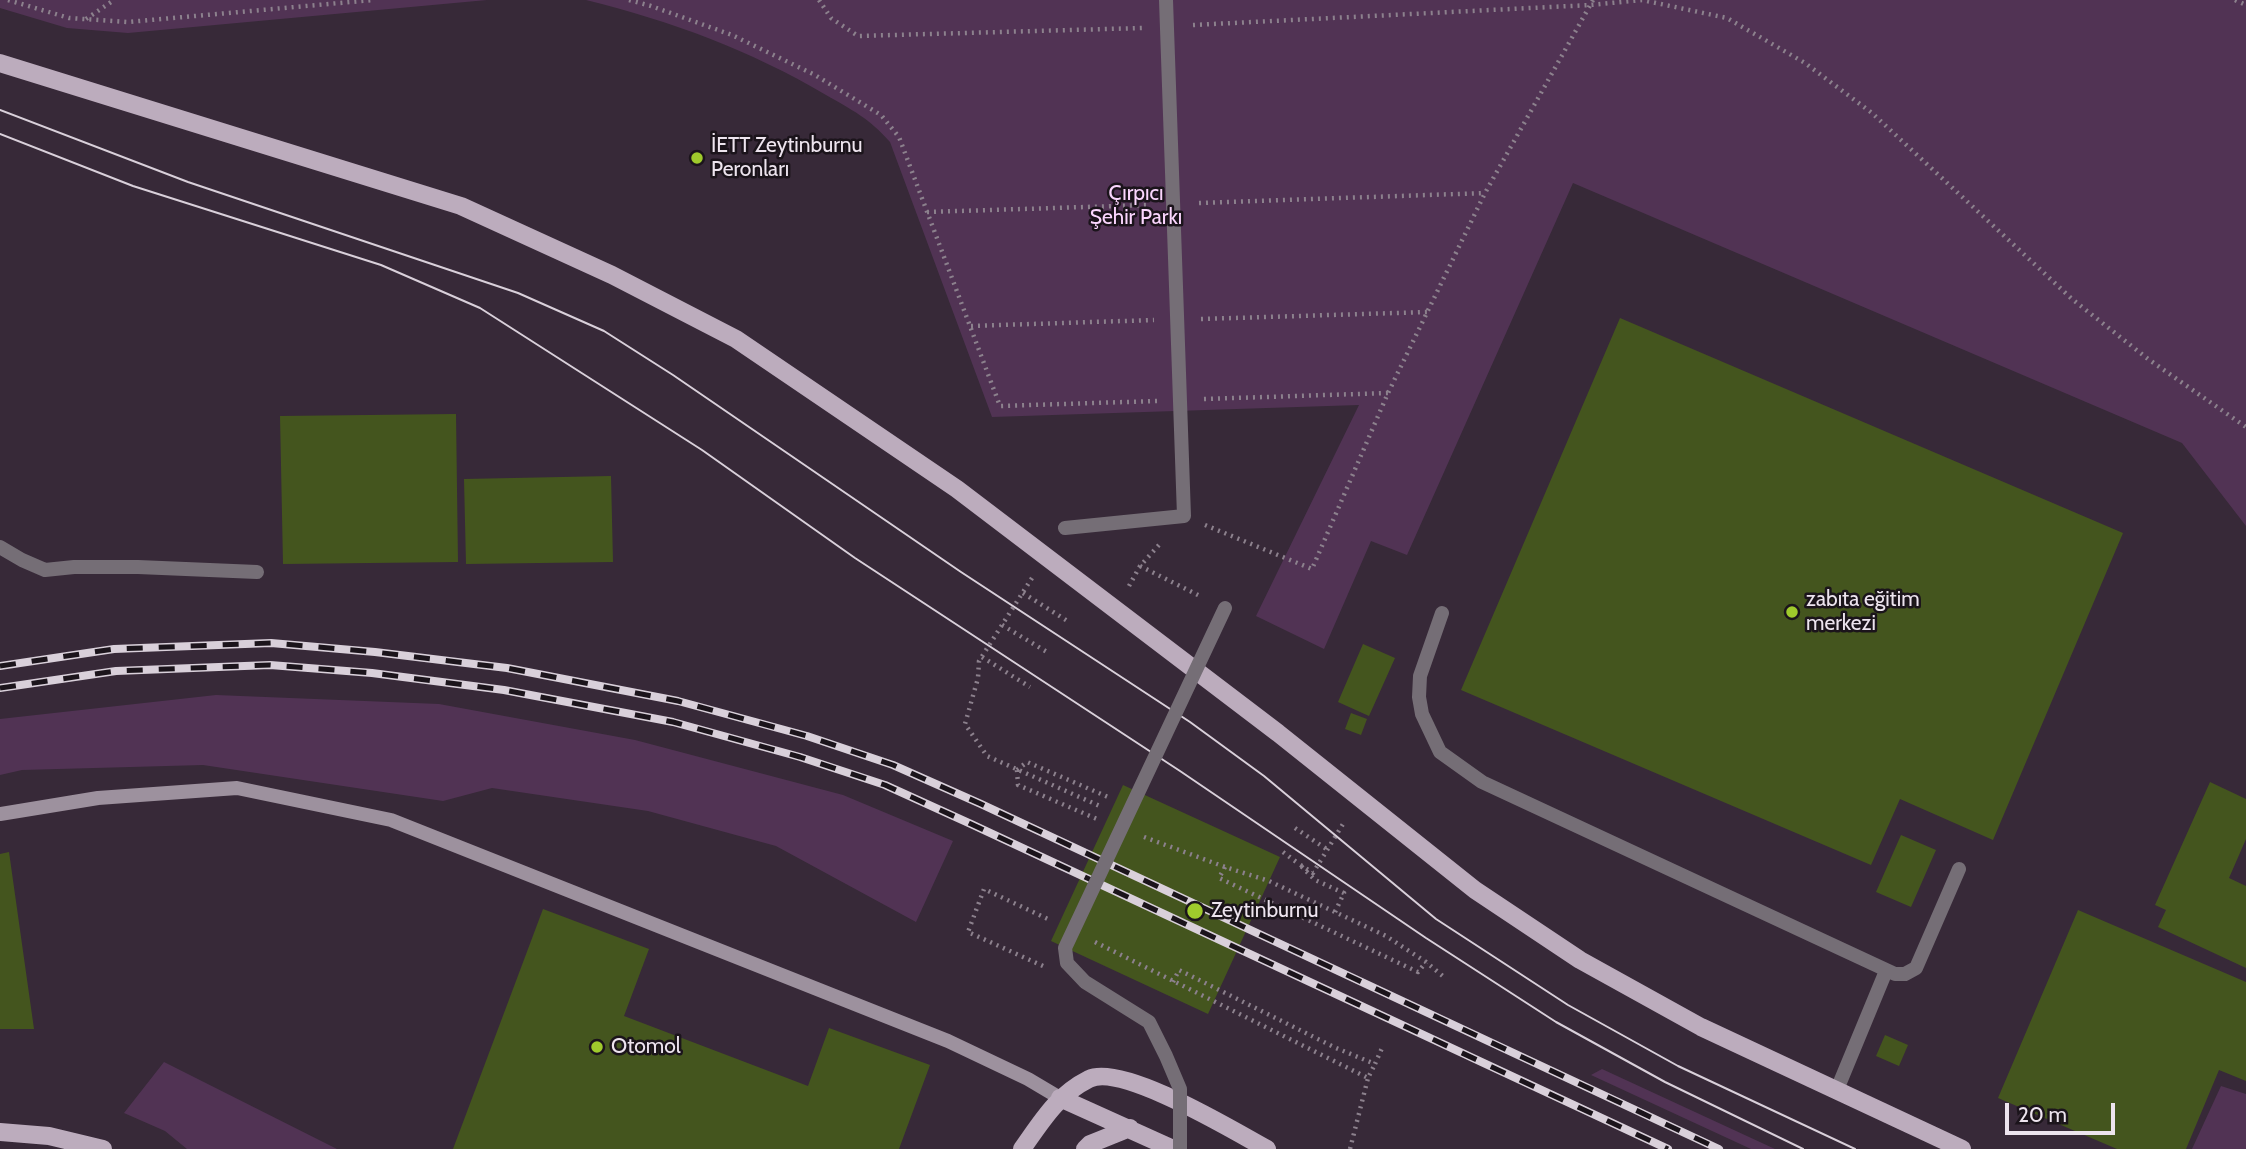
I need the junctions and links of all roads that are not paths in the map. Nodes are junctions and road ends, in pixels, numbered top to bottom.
1 (1166, 0) edge
2 (0, 63) edge
3 (1065, 528) dead end
4 (0, 547) edge
5 (257, 572) dead end
6 (1225, 608) road end
7 (1442, 613) dead end
8 (0, 814) edge
9 (1959, 869) dead end
10 (1886, 971) junction
11 (1836, 1092) junction
12 (1060, 1097) junction
13 (1130, 1128) junction
14 (0, 1132) edge
15 (103, 1149) edge
16 (1023, 1149) edge
17 (1085, 1149) edge
18 (1173, 1149) edge
19 (1180, 1149) edge
20 (1267, 1149) edge
21 (1962, 1149) edge

1 - 3 street
2 - 11 main road
4 - 5 street
6 - 19 street, bridge
7 - 10 street
8 - 12 main road
9 - 10 street
10 - 11 street
11 - 21 main road
12 - 13 main road
12 - 16 main road
12 - 20 main road
13 - 17 main road
13 - 18 main road
14 - 15 main road

